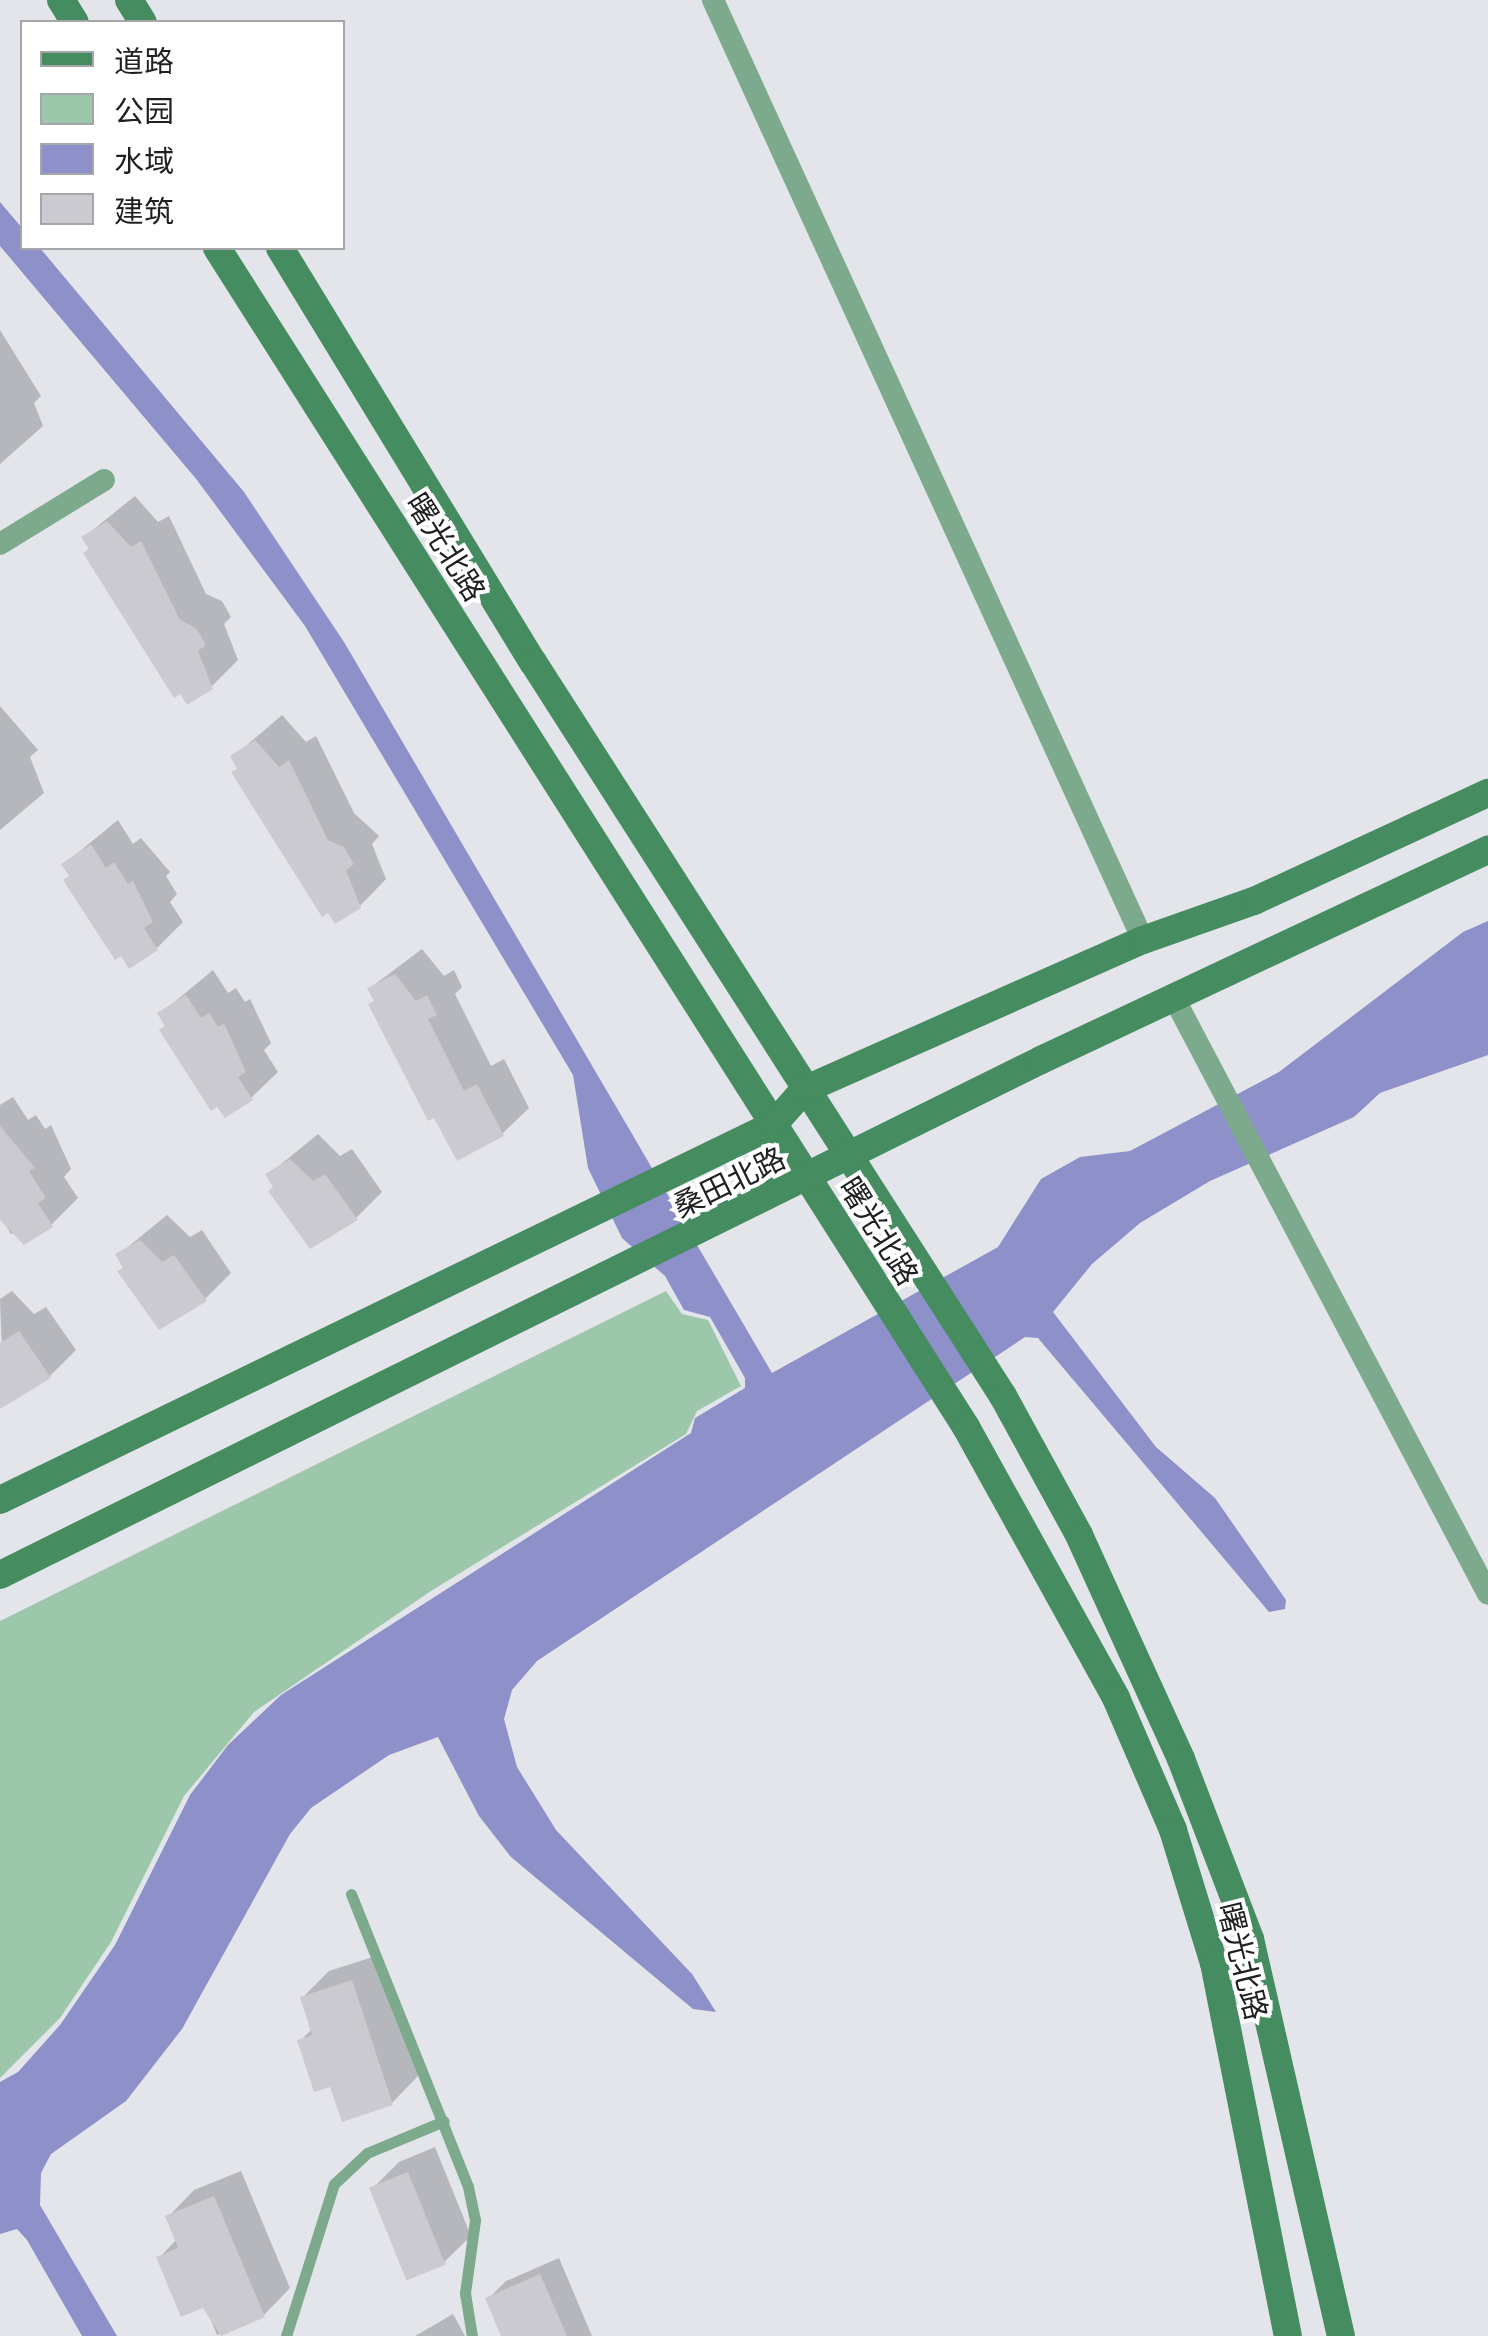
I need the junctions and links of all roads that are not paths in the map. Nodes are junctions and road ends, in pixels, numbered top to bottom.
1 (714, 0) edge
2 (219, 250) edge
3 (281, 250) edge
4 (104, 480) dead end
5 (0, 544) edge
6 (1488, 792) edge
7 (1488, 850) edge
8 (1143, 940) junction
9 (1175, 1000) junction
10 (804, 1090) junction
11 (773, 1125) junction
12 (848, 1159) junction
13 (809, 1180) junction
14 (0, 1500) edge
15 (0, 1575) edge
16 (1488, 1594) edge
17 (351, 1894) dead end
18 (444, 2120) junction
19 (286, 2336) edge
20 (472, 2336) edge
21 (1288, 2336) edge
22 (1341, 2336) edge

1 - 8 street
2 - 11 main road, 曙光北路
3 - 10 main road, 曙光北路
4 - 5 street
6 - 8 main road, 桑田北路
7 - 9 main road, 桑田北路
8 - 10 main road, 桑田北路
9 - 12 main road, 桑田北路
9 - 16 street
10 - 11 main road, 桑田北路
10 - 12 main road, 曙光北路
11 - 13 main road, 曙光北路
11 - 14 main road, 桑田北路
12 - 13 main road, 桑田北路
12 - 22 main road, 曙光北路
13 - 15 main road, 桑田北路
13 - 21 main road, 曙光北路
17 - 18 lane
18 - 19 lane
18 - 20 lane

